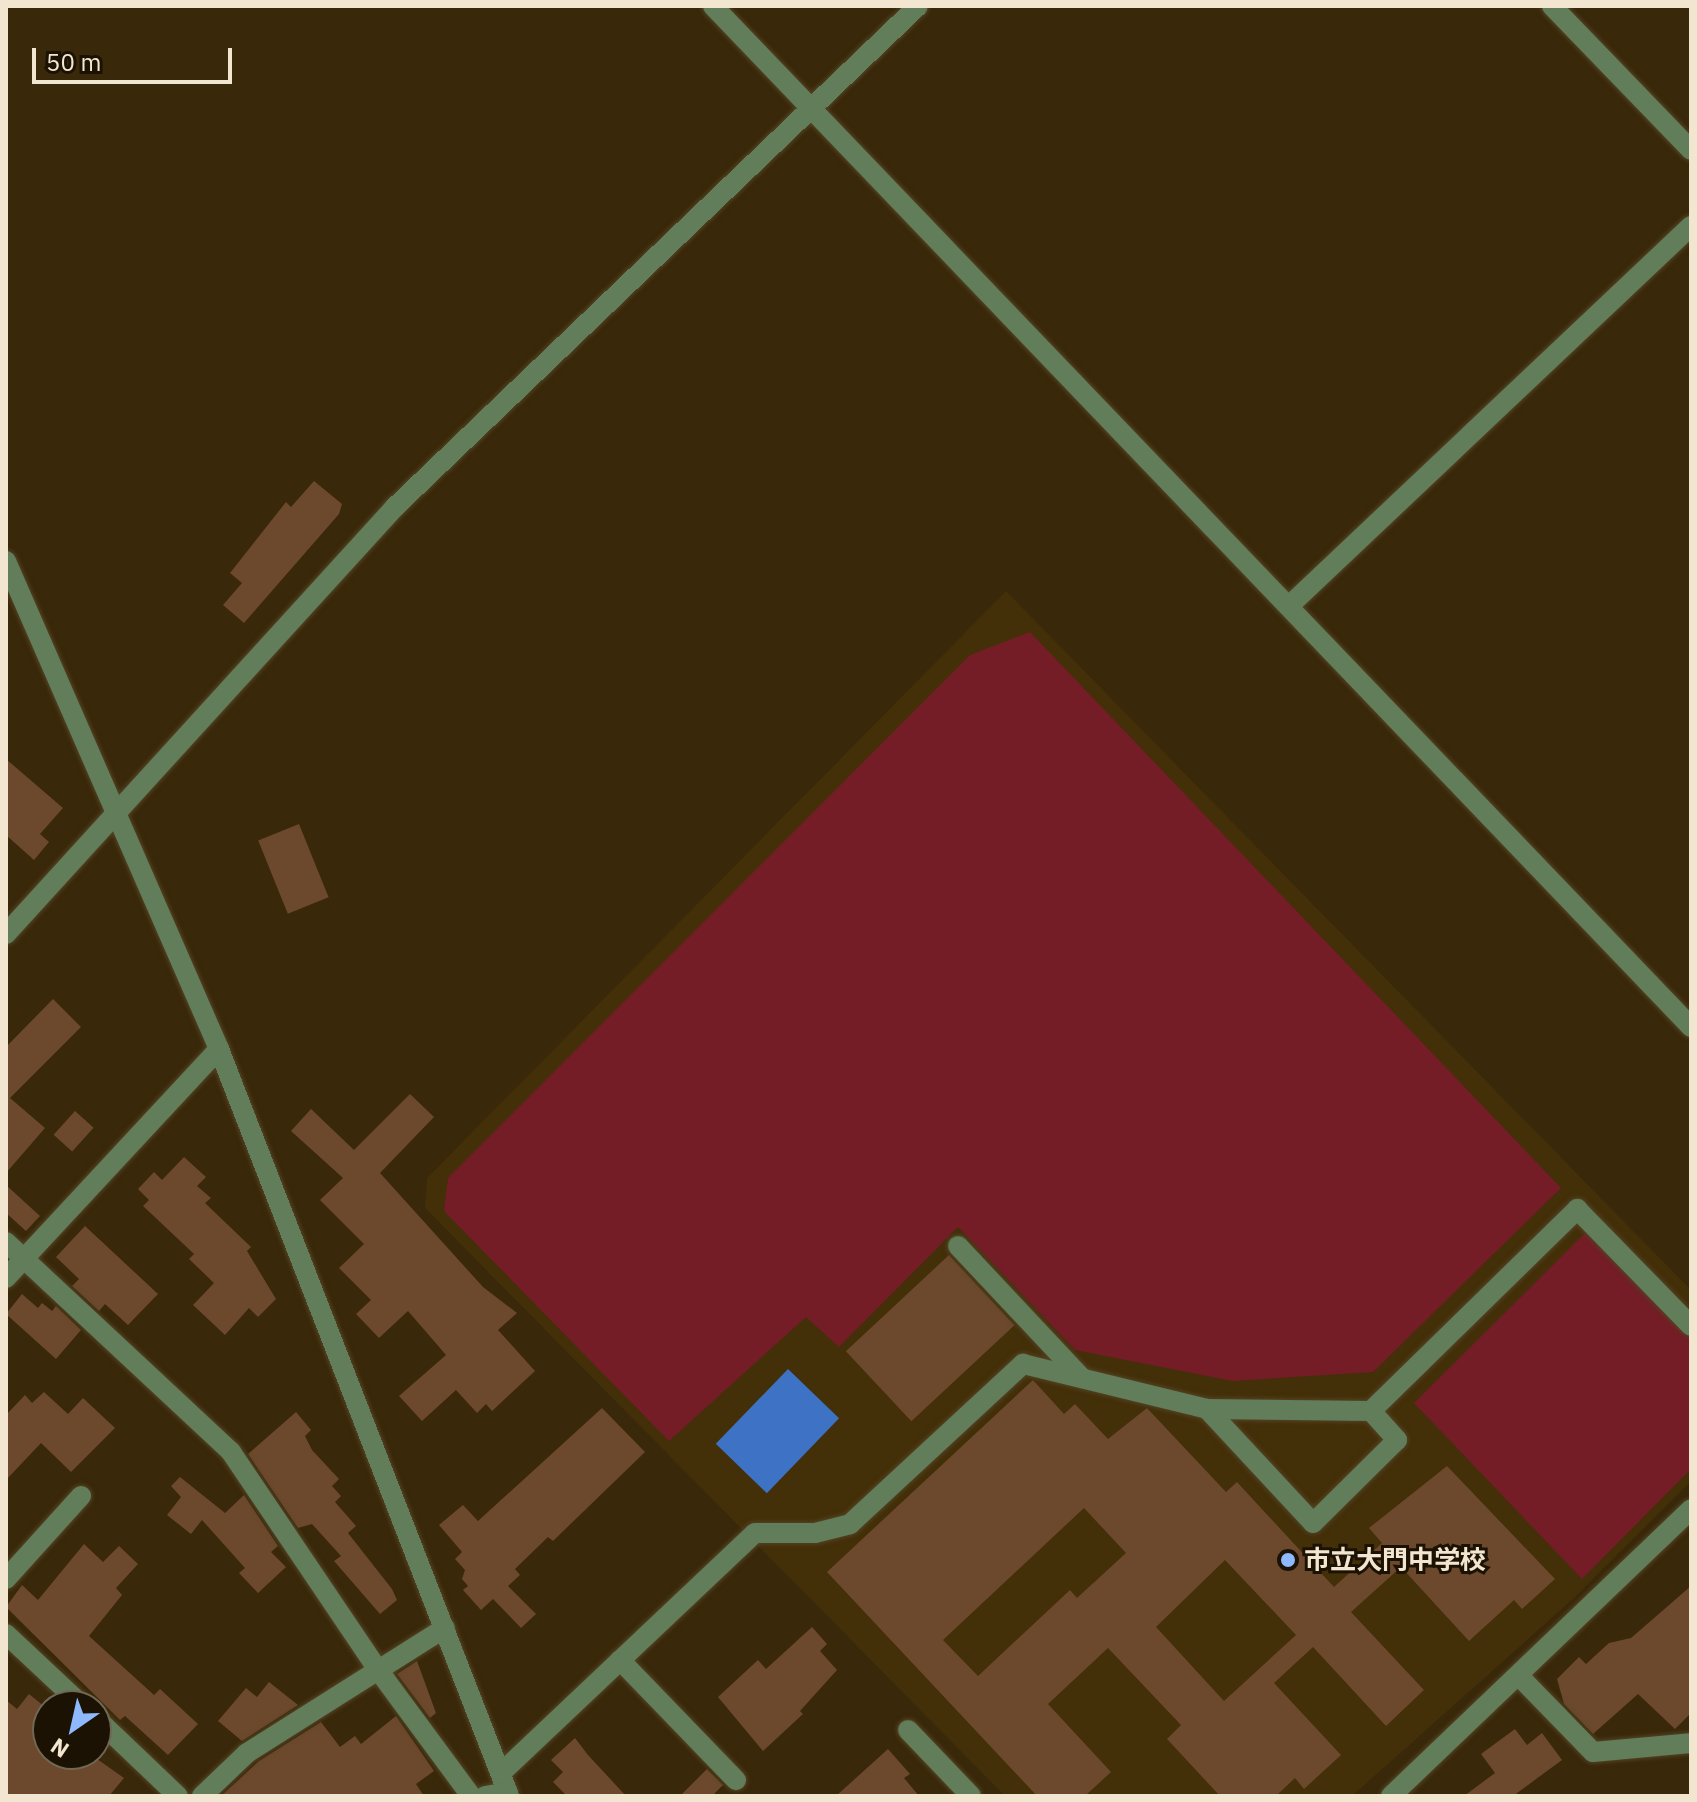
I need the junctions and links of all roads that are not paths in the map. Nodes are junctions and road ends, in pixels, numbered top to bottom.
1 (713, 6) edge
2 (918, 6) edge
3 (1552, 6) edge
4 (813, 109) junction
5 (1691, 150) edge
6 (1691, 226) edge
7 (6, 561) edge
8 (1289, 606) junction
9 (118, 815) junction
10 (6, 934) edge
11 (1691, 1027) edge
12 (219, 1049) junction
13 (6, 1242) edge
14 (958, 1246) dead end
15 (24, 1258) junction
16 (6, 1278) edge
17 (1691, 1326) edge
18 (1081, 1377) junction
19 (1207, 1409) junction
20 (1371, 1411) junction
21 (81, 1496) dead end
22 (1691, 1509) edge
23 (6, 1579) edge
24 (445, 1628) junction
25 (6, 1634) edge
26 (620, 1660) junction
27 (376, 1667) junction
28 (1519, 1676) junction
29 (66, 1690) edge
30 (908, 1730) dead end
31 (112, 1733) edge
32 (1691, 1743) edge
33 (736, 1780) dead end
34 (506, 1787) edge
35 (178, 1796) edge
36 (202, 1796) edge
37 (471, 1796) edge
38 (485, 1796) edge
39 (971, 1796) edge
40 (1391, 1796) edge

1 - 4 street
2 - 4 street
3 - 5 street
4 - 8 street
4 - 9 street
6 - 8 street
7 - 9 street
8 - 11 street
9 - 10 street
9 - 12 street
12 - 15 street
12 - 24 street
13 - 15 street
14 - 18 street
15 - 16 street
15 - 27 street
17 - 20 street
18 - 19 street
18 - 26 street
19 - 20 street
19 - 20 street
21 - 23 street
22 - 28 street
24 - 27 street
24 - 34 street
25 - 29 street
26 - 33 street
26 - 34 street
27 - 36 street
27 - 37 street
28 - 32 street
28 - 40 street
30 - 39 street
31 - 35 street
34 - 38 street

